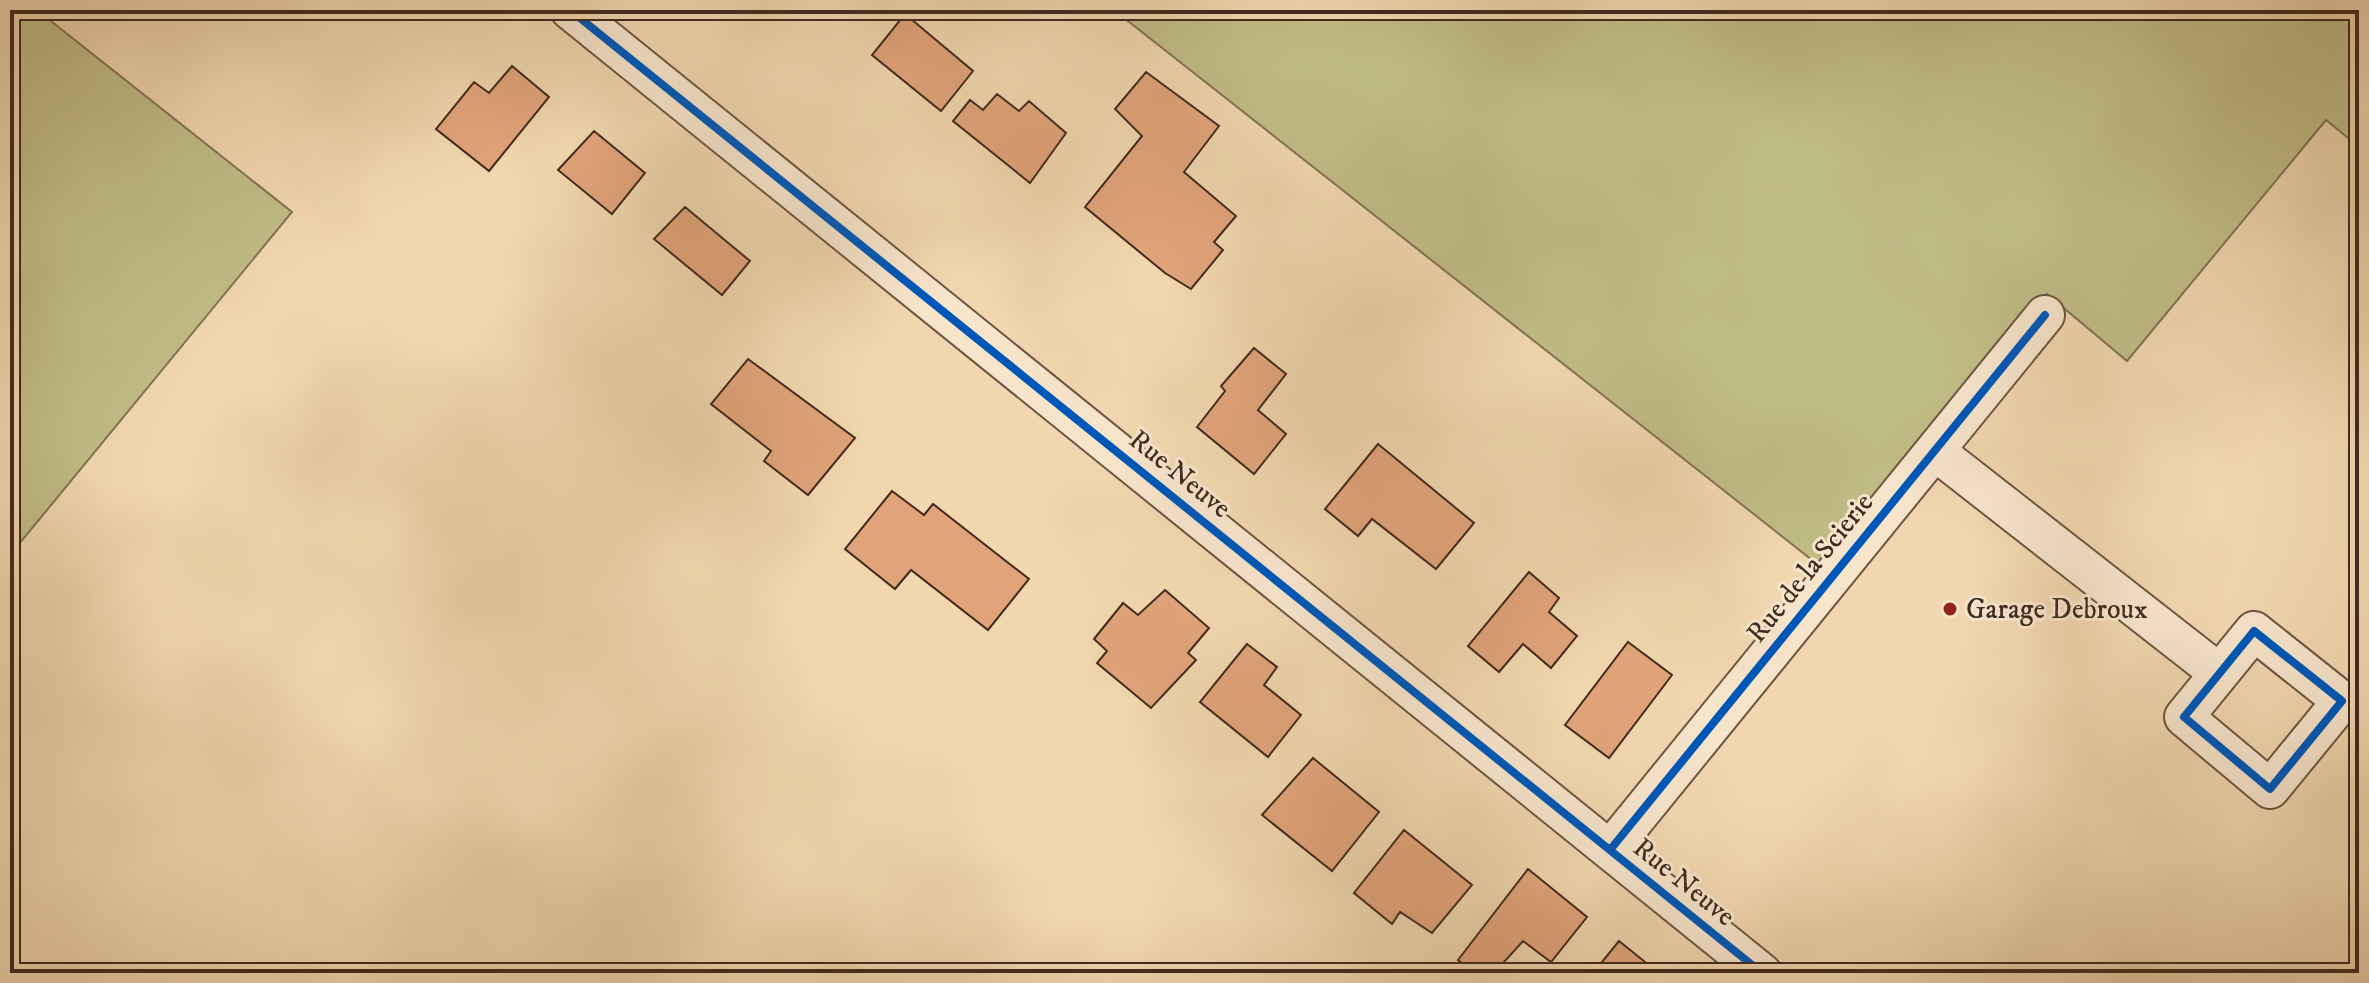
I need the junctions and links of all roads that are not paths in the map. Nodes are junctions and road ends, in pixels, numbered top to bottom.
1 (570, 10) edge
2 (2045, 315) dead end
3 (1935, 451) junction
4 (2219, 673) dead end
5 (1610, 850) junction
6 (1762, 973) edge

1 - 5 street, Rue Neuve
2 - 3 street, Rue de la Scierie
3 - 4 street
3 - 5 street, Rue de la Scierie
5 - 6 street, Rue Neuve

